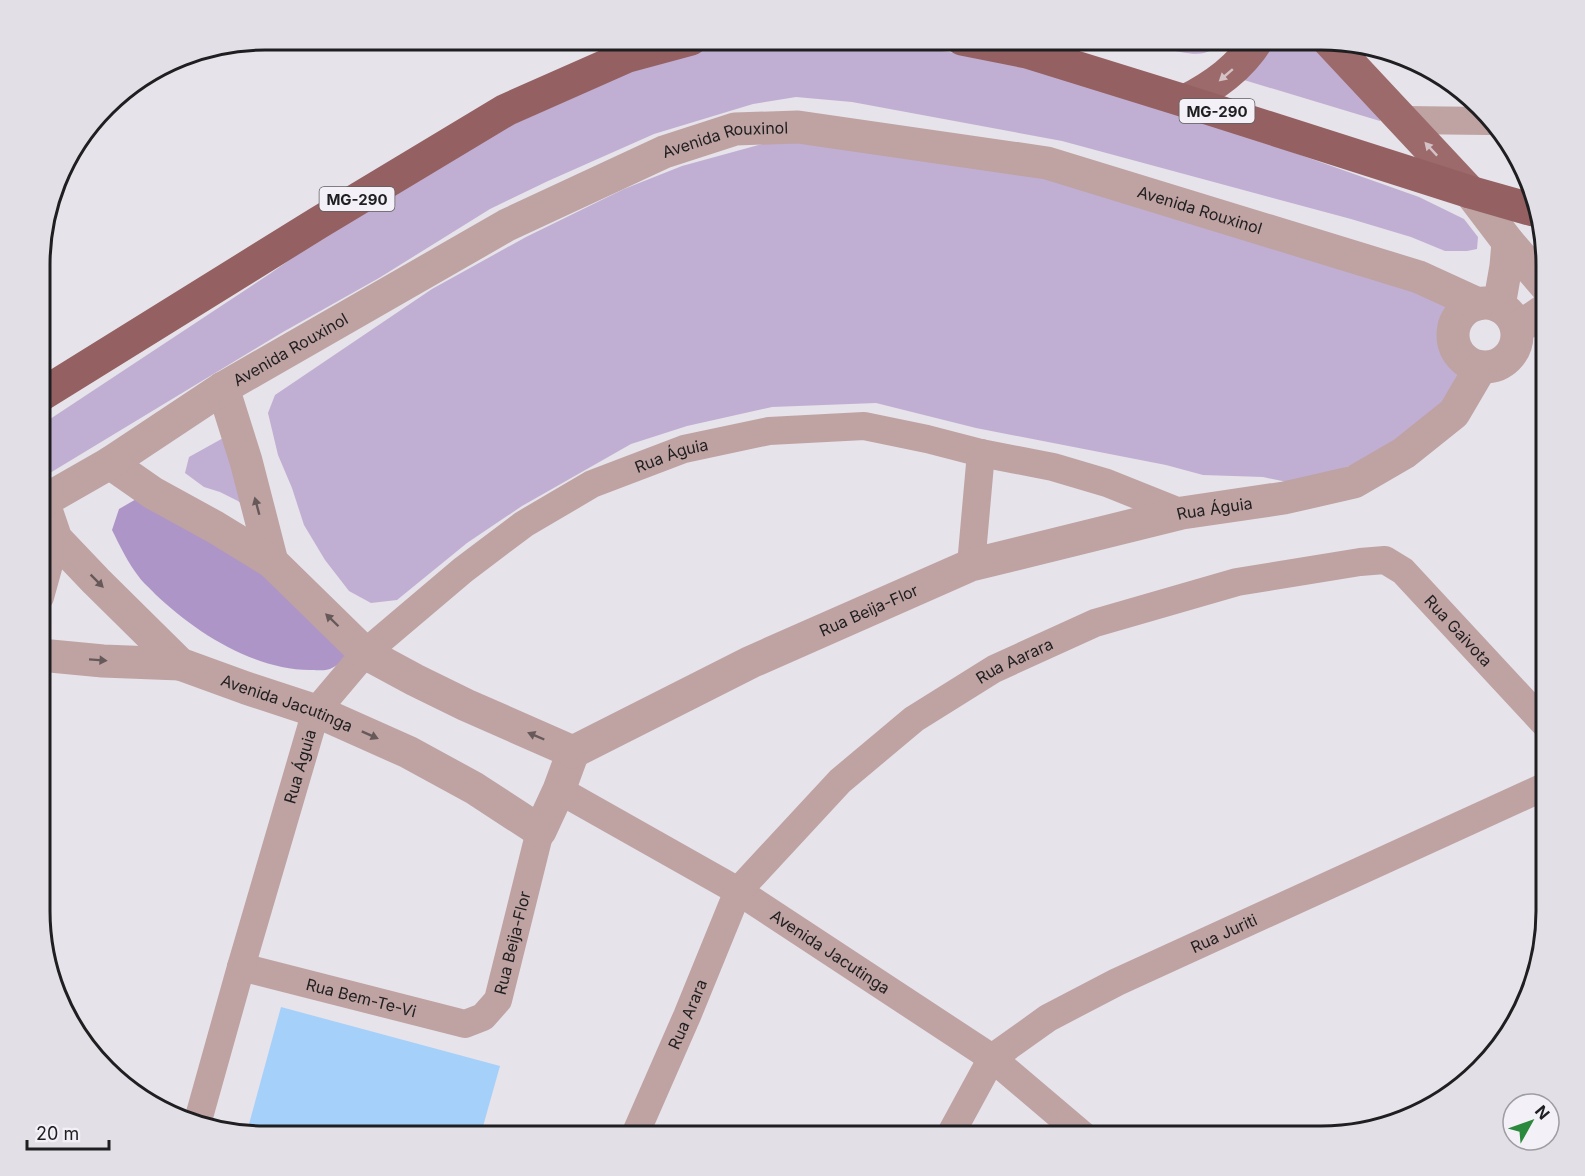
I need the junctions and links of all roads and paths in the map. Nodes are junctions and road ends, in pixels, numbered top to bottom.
1 (650, 50) edge
2 (1017, 50) edge
3 (1251, 50) edge
4 (1338, 50) edge
5 (1185, 101) junction
6 (1403, 120) junction
7 (1480, 121) edge
8 (1470, 192) junction
9 (1528, 209) edge
10 (1508, 242) junction
11 (1536, 274) edge
12 (1536, 310) edge
13 (1498, 313) junction
14 (1481, 367) junction
15 (223, 388) junction
16 (50, 389) edge
17 (981, 453) junction
18 (110, 463) junction
19 (50, 497) edge
20 (1182, 513) junction
21 (50, 523) edge
22 (56, 539) junction
23 (50, 561) edge
24 (272, 562) junction
25 (1360, 562) joint
26 (971, 566) junction
27 (365, 652) junction
28 (50, 656) edge
29 (180, 664) junction
30 (316, 711) junction
31 (1536, 714) edge
32 (573, 752) junction
33 (559, 790) junction
34 (1536, 791) edge
35 (540, 831) junction
36 (738, 891) junction
37 (241, 967) junction
38 (483, 1017) joint
39 (992, 1058) junction
40 (199, 1116) edge
41 (639, 1126) edge
42 (955, 1126) edge
43 (1073, 1126) edge

1 - 16 highway, MG-290
2 - 5 highway, MG-290
3 -> 5 main road
4 - 6 main road
5 - 8 highway, MG-290
6 - 7 street
8 -> 6 main road
8 - 9 highway, MG-290
8 - 10 street
10 - 11 street
10 - 13 street
12 - 13 street
13 - 14 street
13 - 14 street
13 - 15 street, Avenida Rouxinol
14 - 20 street, Rua Águia
15 - 18 street, Avenida Rouxinol
24 -> 15 street
17 - 20 street, Rua Águia
17 - 26 street
17 - 27 street, Rua Águia
18 - 19 street, Avenida Rouxinol
18 - 24 street
20 - 26 street, Rua Beija-Flor
21 - 22 street, Avenida Jacutinga
22 - 23 street
22 -> 29 street, Avenida Jacutinga
27 -> 24 street
25 - 31 street, Rua Gaivota
25 - 36 street, Rua Aarara
26 - 32 street, Rua Beija-Flor
27 - 30 street, Rua Águia
32 -> 27 street
28 -> 29 street
29 - 30 street, Avenida Jacutinga
30 -> 35 street, Avenida Jacutinga
30 - 37 street, Rua Águia
32 - 33 street
33 - 35 street
33 - 36 street, Avenida Jacutinga
34 - 39 street, Rua Juriti
35 - 38 street, Rua Beija-Flor
36 - 39 street, Avenida Jacutinga
36 - 41 street, Rua Arara
37 - 38 street, Rua Bem-Te-Vi
37 - 40 street, Rua Águia
39 - 42 street, Rua Juriti
39 - 43 street, Avenida Jacutinga

